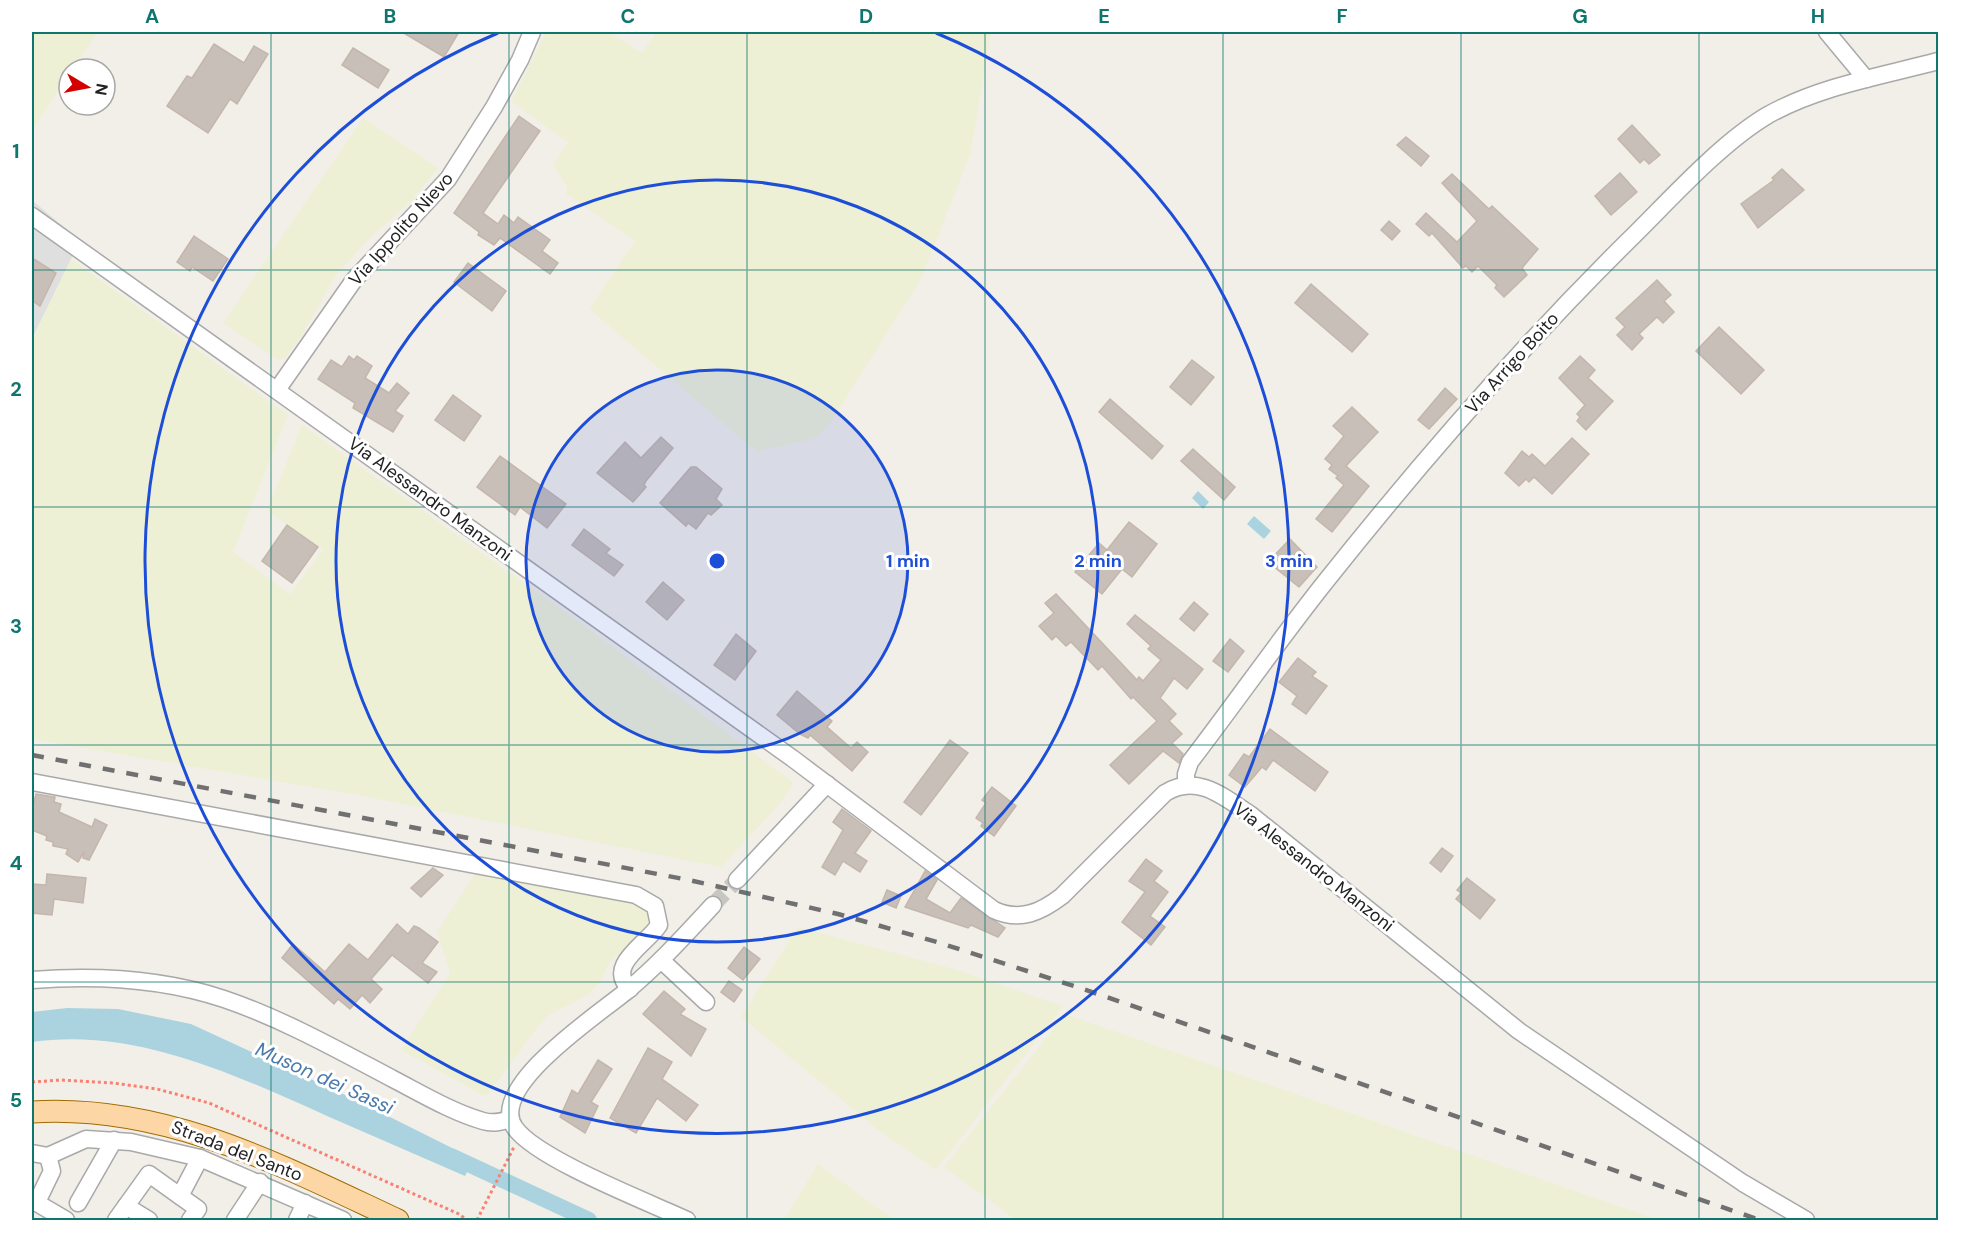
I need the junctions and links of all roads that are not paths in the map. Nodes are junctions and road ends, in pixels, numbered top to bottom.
1 (532, 32) edge
2 (1827, 32) edge
3 (1938, 61) edge
4 (1866, 79) junction
5 (32, 216) edge
6 (278, 390) junction
7 (32, 782) edge
8 (828, 784) junction
9 (1186, 784) junction
10 (737, 880) tunnel mouth
11 (713, 905) tunnel mouth
12 (661, 960) junction
13 (32, 980) edge
14 (630, 989) junction
15 (706, 1002) dead end
16 (32, 1112) edge
17 (510, 1119) junction
18 (114, 1140) junction
19 (40, 1155) edge
20 (200, 1158) junction
21 (260, 1182) junction
22 (180, 1196) junction
23 (34, 1201) edge
24 (78, 1203) dead end
25 (305, 1203) junction
26 (126, 1206) junction
27 (66, 1221) edge
28 (116, 1221) edge
29 (149, 1221) edge
30 (190, 1221) edge
31 (235, 1221) edge
32 (297, 1221) edge
33 (343, 1221) edge
34 (398, 1221) edge
35 (687, 1221) edge
36 (1806, 1221) edge

1 - 6 street, Via Ippolito Nievo
2 - 4 street
3 - 4 street, Via Arrigo Boito
4 - 9 street, Via Arrigo Boito
5 - 6 street, Via Alessandro Manzoni
6 - 8 street, Via Alessandro Manzoni
7 - 14 street
8 - 9 street, Via Alessandro Manzoni
8 - 10 street
9 - 36 street, Via Alessandro Manzoni
11 - 12 street
12 - 14 street
12 - 15 street
13 - 17 street
14 - 17 street
16 - 34 main road, Strada del Santo
17 - 35 street
18 - 19 street
18 - 20 street
18 - 24 street
19 - 23 street
20 - 21 street
20 - 22 street
21 - 25 street
21 - 31 street
22 - 26 street
22 - 30 street
23 - 27 street
25 - 32 street
25 - 33 street
26 - 28 street
26 - 29 street

